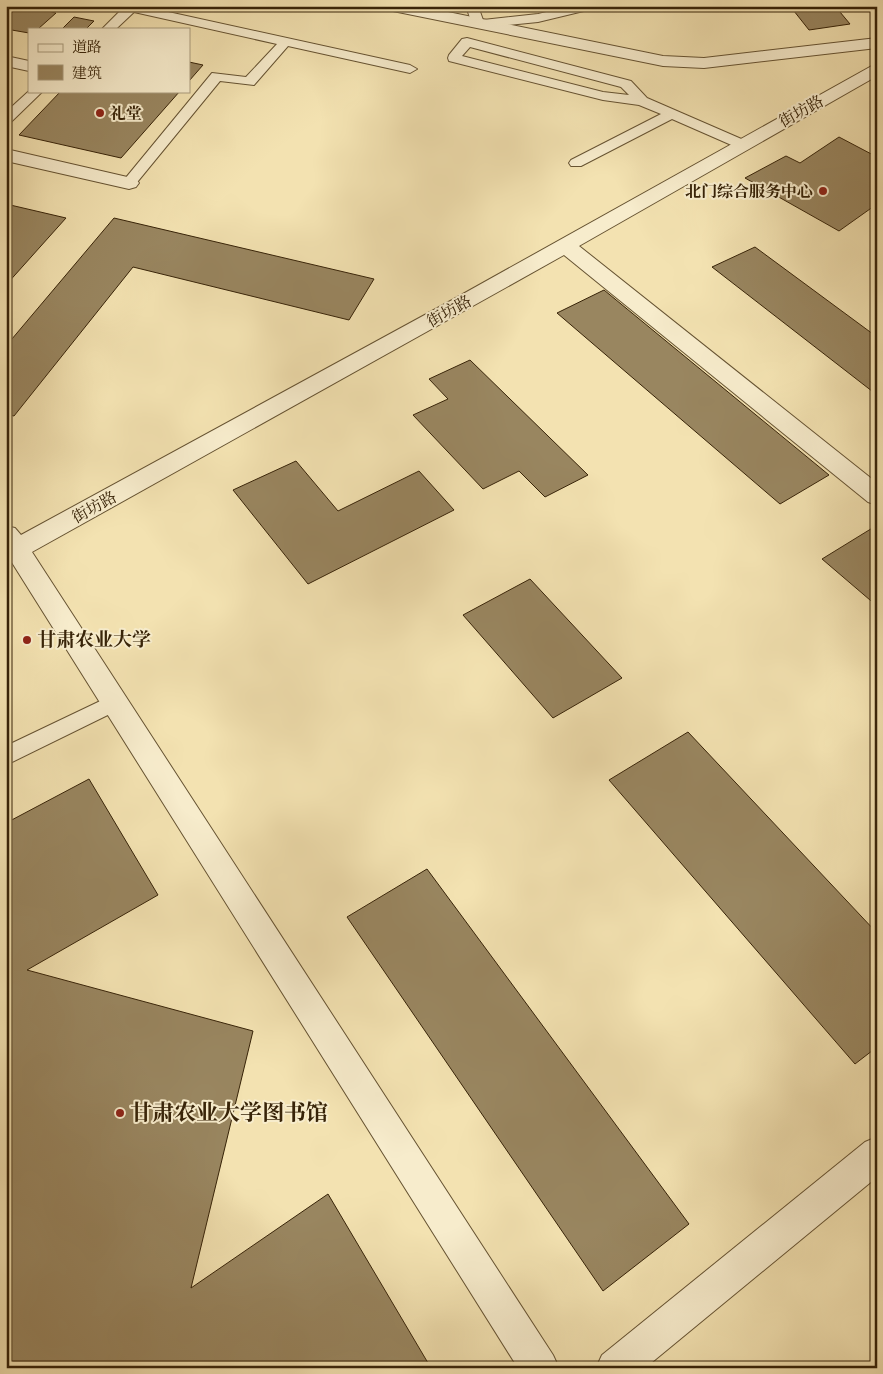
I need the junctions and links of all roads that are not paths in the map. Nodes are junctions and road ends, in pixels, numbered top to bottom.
1 (393, 6) edge
2 (472, 6) edge
3 (588, 6) edge
4 (129, 7) edge
5 (478, 24) junction
6 (109, 28) edge
7 (285, 42) junction
8 (877, 43) edge
9 (6, 61) edge
10 (28, 66) edge
11 (877, 68) edge
12 (410, 69) dead end
13 (37, 92) edge
14 (642, 101) junction
15 (672, 114) junction
16 (6, 119) edge
17 (742, 144) junction
18 (6, 155) edge
19 (576, 163) dead end
20 (129, 183) joint
21 (565, 245) junction
22 (871, 484) edge
23 (12, 542) edge
24 (115, 702) junction
25 (6, 756) edge
26 (877, 1154) edge
27 (540, 1368) edge
28 (615, 1368) edge

1 - 5 street
2 - 5 lane
3 - 5 lane
4 - 6 lane
4 - 7 lane
5 - 8 street
7 - 12 lane
7 - 20 lane
9 - 10 street
11 - 17 street, 街坊路
13 - 16 lane
14 - 14 lane
14 - 15 lane
15 - 17 lane
15 - 19 lane
17 - 21 street, 街坊路
18 - 20 street
21 - 22 street
21 - 23 street, 街坊路
23 - 24 street
24 - 25 lane
24 - 27 street
26 - 28 street

